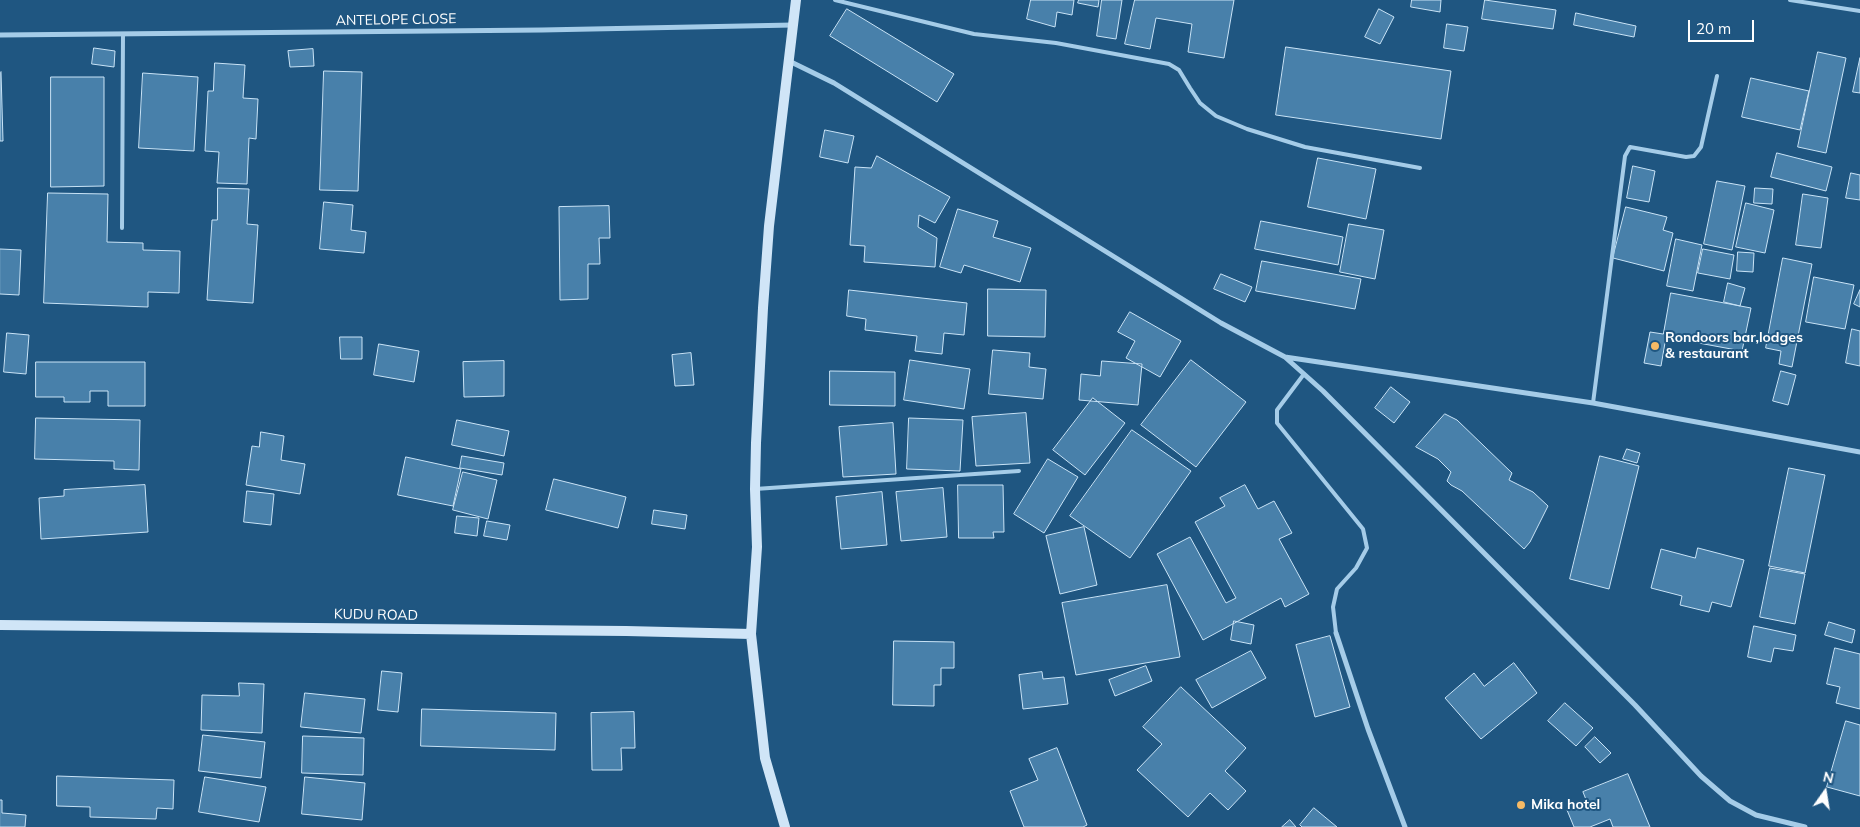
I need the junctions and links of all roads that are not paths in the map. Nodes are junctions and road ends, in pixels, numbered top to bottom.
1 (796, 0) edge
2 (835, 0) edge
3 (1790, 0) edge
4 (1860, 11) edge
5 (793, 25) junction
6 (124, 34) junction
7 (0, 35) edge
8 (789, 61) junction
9 (1717, 76) dead end
10 (1420, 168) dead end
11 (122, 228) dead end
12 (1285, 357) junction
13 (1304, 374) junction
14 (1593, 403) junction
15 (1860, 452) edge
16 (1019, 471) dead end
17 (755, 489) junction
18 (0, 625) edge
19 (1336, 633) joint
20 (751, 634) junction
21 (785, 827) edge
22 (1405, 827) edge
23 (1805, 827) edge

1 - 5 street
2 - 10 lane
3 - 4 lane
5 - 6 street, ANTELOPE CLOSE
5 - 8 street
6 - 7 street, ANTELOPE CLOSE
6 - 11 lane
8 - 12 street
8 - 17 street
9 - 14 lane
12 - 13 street
12 - 14 street
13 - 19 lane
13 - 23 street
14 - 15 street
16 - 17 lane
17 - 20 street
18 - 20 street, KUDU ROAD
19 - 22 street
20 - 21 street

